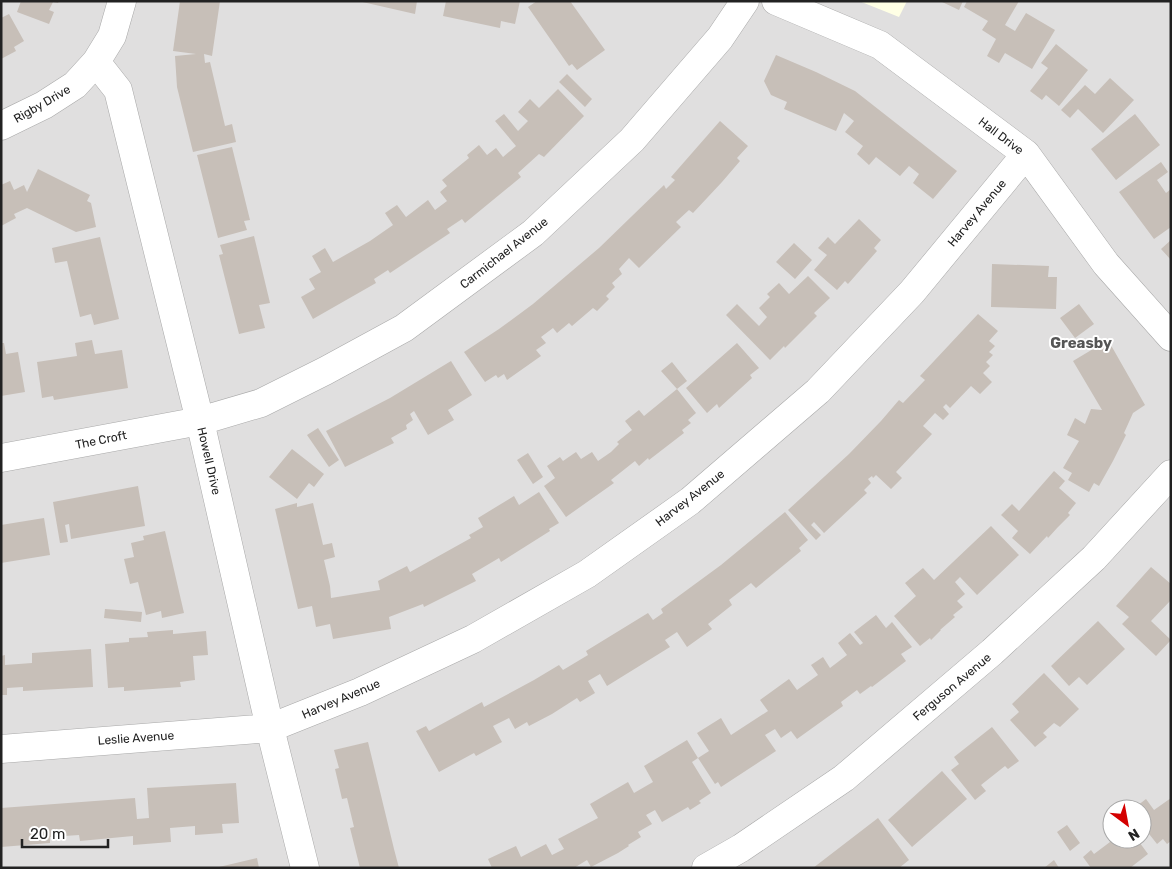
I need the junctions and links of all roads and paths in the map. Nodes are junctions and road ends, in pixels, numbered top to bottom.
1 (122, 1) edge
2 (745, 1) edge
3 (776, 1) edge
4 (96, 62) junction
5 (1, 126) edge
6 (1026, 154) junction
7 (1171, 337) edge
8 (200, 421) junction
9 (1, 458) edge
10 (1171, 474) edge
11 (270, 728) junction
12 (1, 748) edge
13 (305, 868) edge
14 (706, 868) edge

1 - 4 street, Rigby Drive
2 - 8 street, Carmichael Avenue
3 - 6 street, Hall Drive
4 - 5 street, Rigby Drive
4 - 8 street, Howell Drive
6 - 7 street, Hall Drive
6 - 11 street, Harvey Avenue
8 - 9 street, The Croft
8 - 11 street, Howell Drive
10 - 14 street, Ferguson Avenue
11 - 12 street, Leslie Avenue
11 - 13 street, Howell Drive

